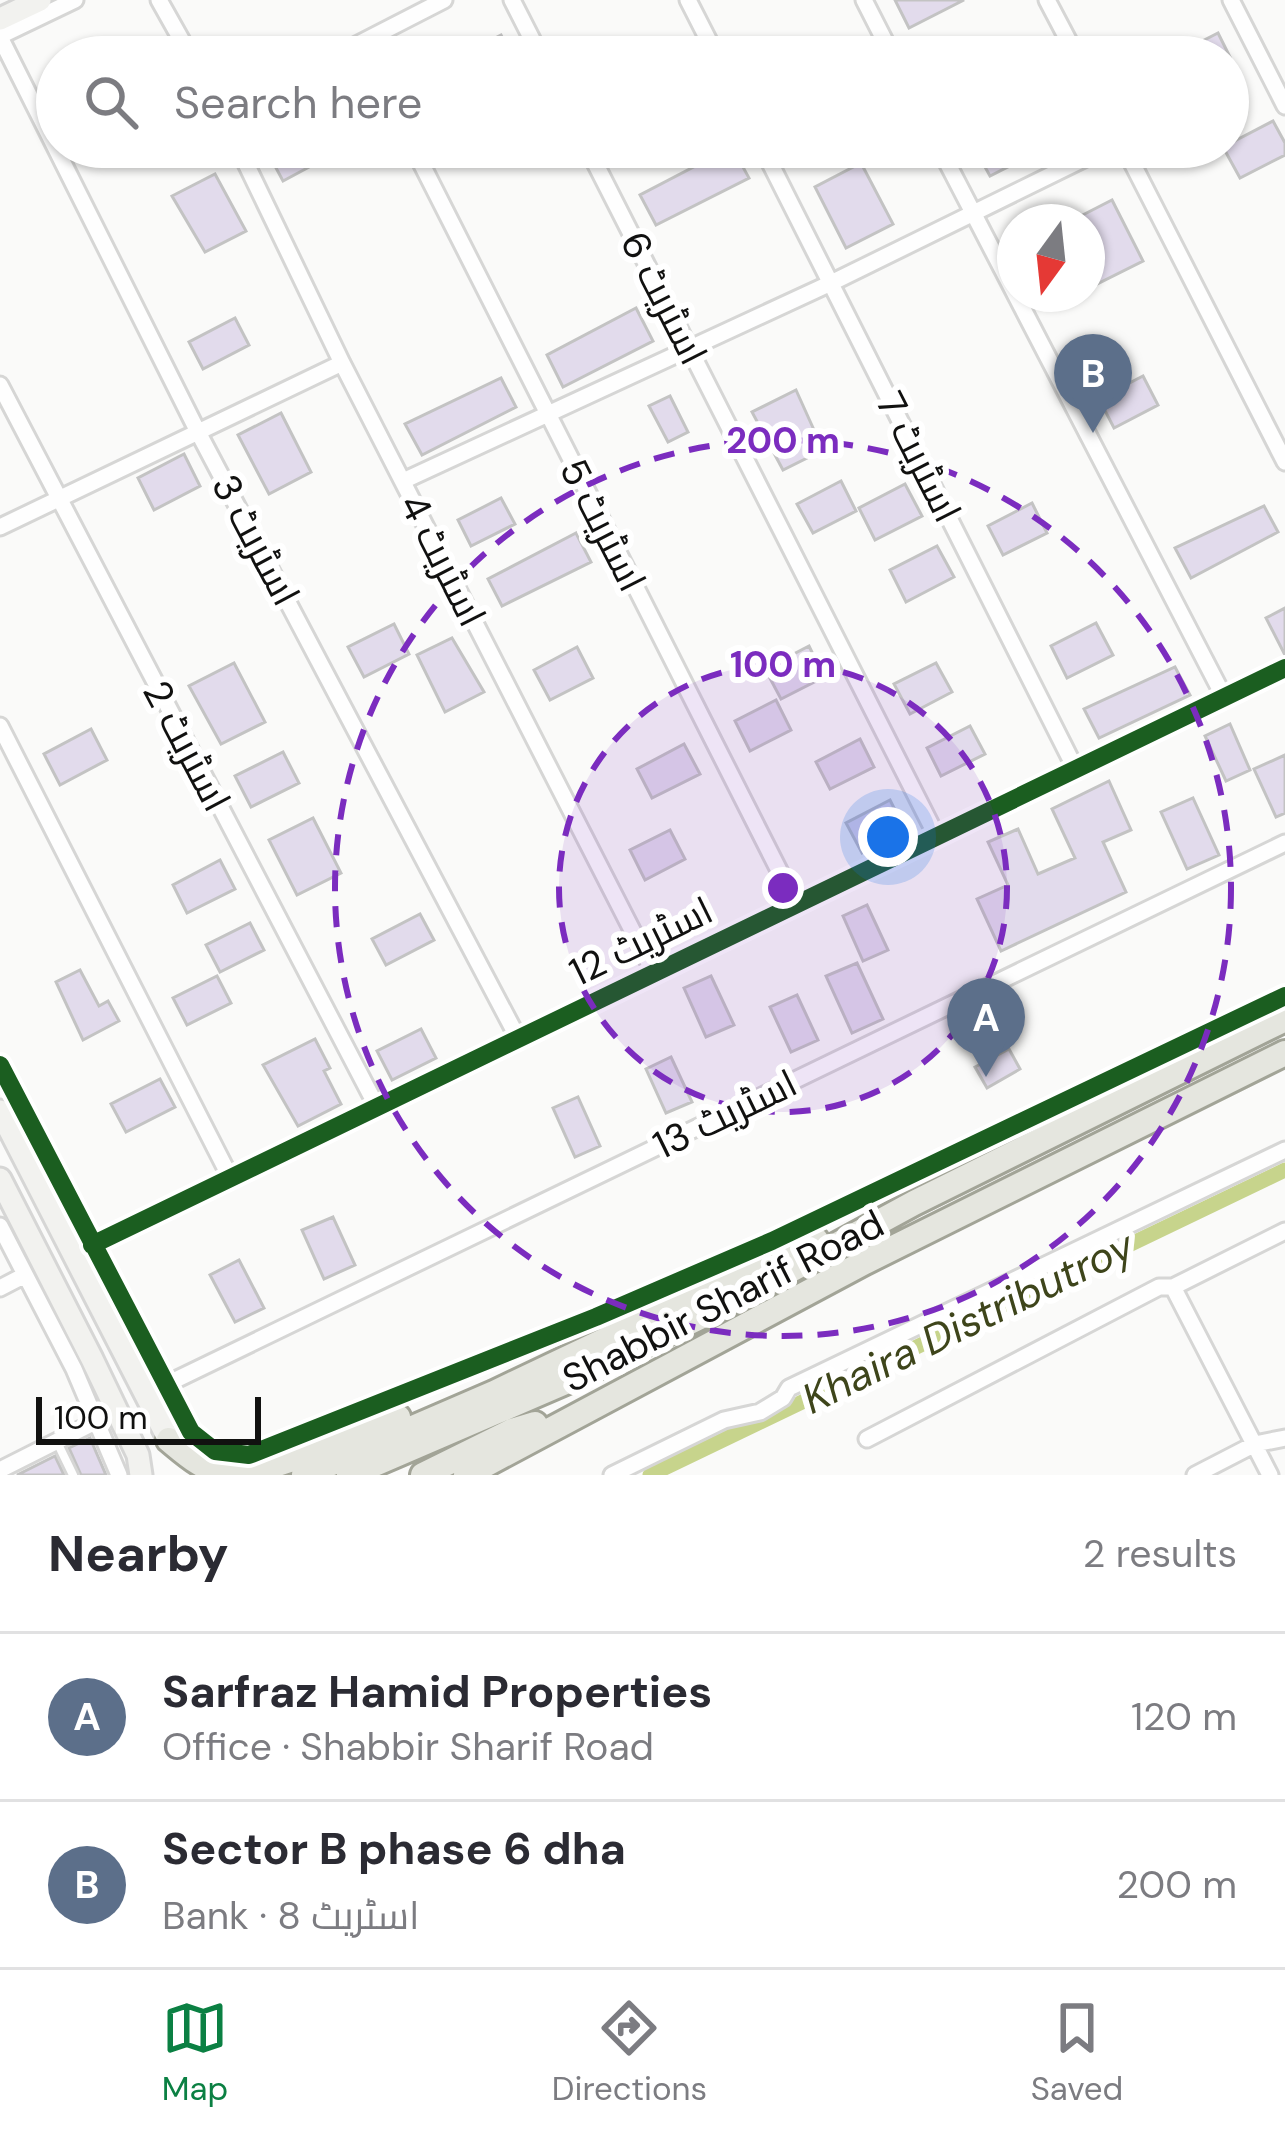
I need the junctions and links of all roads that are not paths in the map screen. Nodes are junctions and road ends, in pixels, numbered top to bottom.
1 (40, 0) edge
2 (75, 0) edge
3 (160, 0) edge
4 (444, 0) edge
5 (512, 0) edge
6 (688, 0) edge
7 (864, 0) edge
8 (1047, 0) edge
9 (1231, 0) edge
10 (0, 19) edge
11 (180, 36) edge
12 (387, 36) edge
13 (530, 36) edge
14 (706, 36) edge
15 (882, 36) edge
16 (1066, 36) edge
17 (0, 37) edge
18 (1285, 106) edge
19 (36, 109) edge
20 (66, 168) edge
21 (248, 168) edge
22 (424, 168) edge
23 (598, 168) edge
24 (773, 168) edge
25 (950, 168) edge
26 (1064, 168) edge
27 (1135, 168) edge
28 (972, 212) junction
29 (832, 284) junction
30 (688, 346) junction
31 (342, 363) junction
32 (0, 385) edge
33 (546, 413) junction
34 (198, 432) junction
35 (1285, 462) edge
36 (403, 481) junction
37 (58, 499) junction
38 (0, 527) edge
39 (1285, 668) edge
40 (1224, 697) junction
41 (0, 726) edge
42 (1075, 768) junction
43 (936, 835) junction
44 (1285, 843) edge
45 (795, 902) junction
46 (653, 971) junction
47 (1285, 996) edge
48 (1285, 1019) edge
49 (519, 1040) junction
50 (1285, 1053) edge
51 (0, 1065) edge
52 (376, 1107) junction
53 (0, 1111) edge
54 (1285, 1150) edge
55 (230, 1177) junction
56 (0, 1179) edge
57 (914, 1203) junction
58 (0, 1226) edge
59 (1285, 1231) edge
60 (92, 1245) junction
61 (25, 1275) junction
62 (1173, 1287) junction
63 (0, 1288) edge
64 (127, 1336) junction
65 (568, 1357) junction
66 (83, 1364) junction
67 (165, 1385) junction
68 (589, 1408) junction
69 (98, 1421) junction
70 (867, 1438) dead end
71 (1285, 1438) edge
72 (169, 1440) junction
73 (57, 1443) junction
74 (1255, 1444) junction
75 (0, 1470) edge
76 (73, 1475) edge
77 (119, 1475) edge
78 (141, 1475) edge
79 (181, 1475) edge
80 (304, 1475) edge
81 (350, 1475) edge
82 (423, 1475) edge
83 (466, 1475) edge
84 (612, 1475) edge
85 (1195, 1475) edge
86 (1270, 1475) edge

1 - 10 main road
2 - 17 street
3 - 11 street
4 - 12 street
5 - 13 street
6 - 14 street
7 - 15 street
8 - 16 street
9 - 18 street
17 - 19 street, اسٹریٹ 3
20 - 34 street, اسٹریٹ 3
21 - 31 street, اسٹریٹ 4
22 - 33 street, اسٹریٹ 5
23 - 30 street, اسٹریٹ 6
24 - 29 street, اسٹریٹ 7
25 - 28 street
26 - 28 street
27 - 35 street
28 - 29 street
28 - 40 street
29 - 30 street
29 - 42 street, اسٹریٹ 7
30 - 33 street
30 - 43 street, اسٹریٹ 6
31 - 34 street
31 - 36 street, اسٹریٹ 4
32 - 37 street, اسٹریٹ 2
33 - 36 street
33 - 45 street, اسٹریٹ 5
34 - 37 street
34 - 49 street, اسٹریٹ 3
36 - 46 street, اسٹریٹ 4
37 - 38 street
37 - 52 street, اسٹریٹ 2
39 - 40 street, اسٹریٹ 12
40 - 42 street, اسٹریٹ 12
41 - 55 street
42 - 43 street, اسٹریٹ 12
43 - 45 street, اسٹریٹ 12
44 - 67 street, اسٹریٹ 13
45 - 46 street, اسٹریٹ 12
46 - 49 street, اسٹریٹ 12
47 - 67 street
48 - 57 main road, Shabbir Sharif Road
49 - 52 street, اسٹریٹ 12
50 - 68 main road
51 - 60 street
52 - 55 street, اسٹریٹ 12
53 - 64 main road
54 - 84 street
55 - 60 street, اسٹریٹ 12
56 - 66 main road
57 - 65 main road
57 - 81 main road, Shabbir Sharif Road
58 - 61 street
59 - 62 street
60 - 64 street
61 - 63 street
61 - 66 street
62 - 70 street
62 - 74 street
64 - 67 street
64 - 72 main road
65 - 72 main road
65 - 80 main road
66 - 69 street
66 - 78 main road
68 - 82 main road
68 - 83 main road
69 - 73 street
69 - 77 street
71 - 74 street
72 - 79 main road
73 - 75 street
73 - 76 lane
74 - 85 street
74 - 86 street

